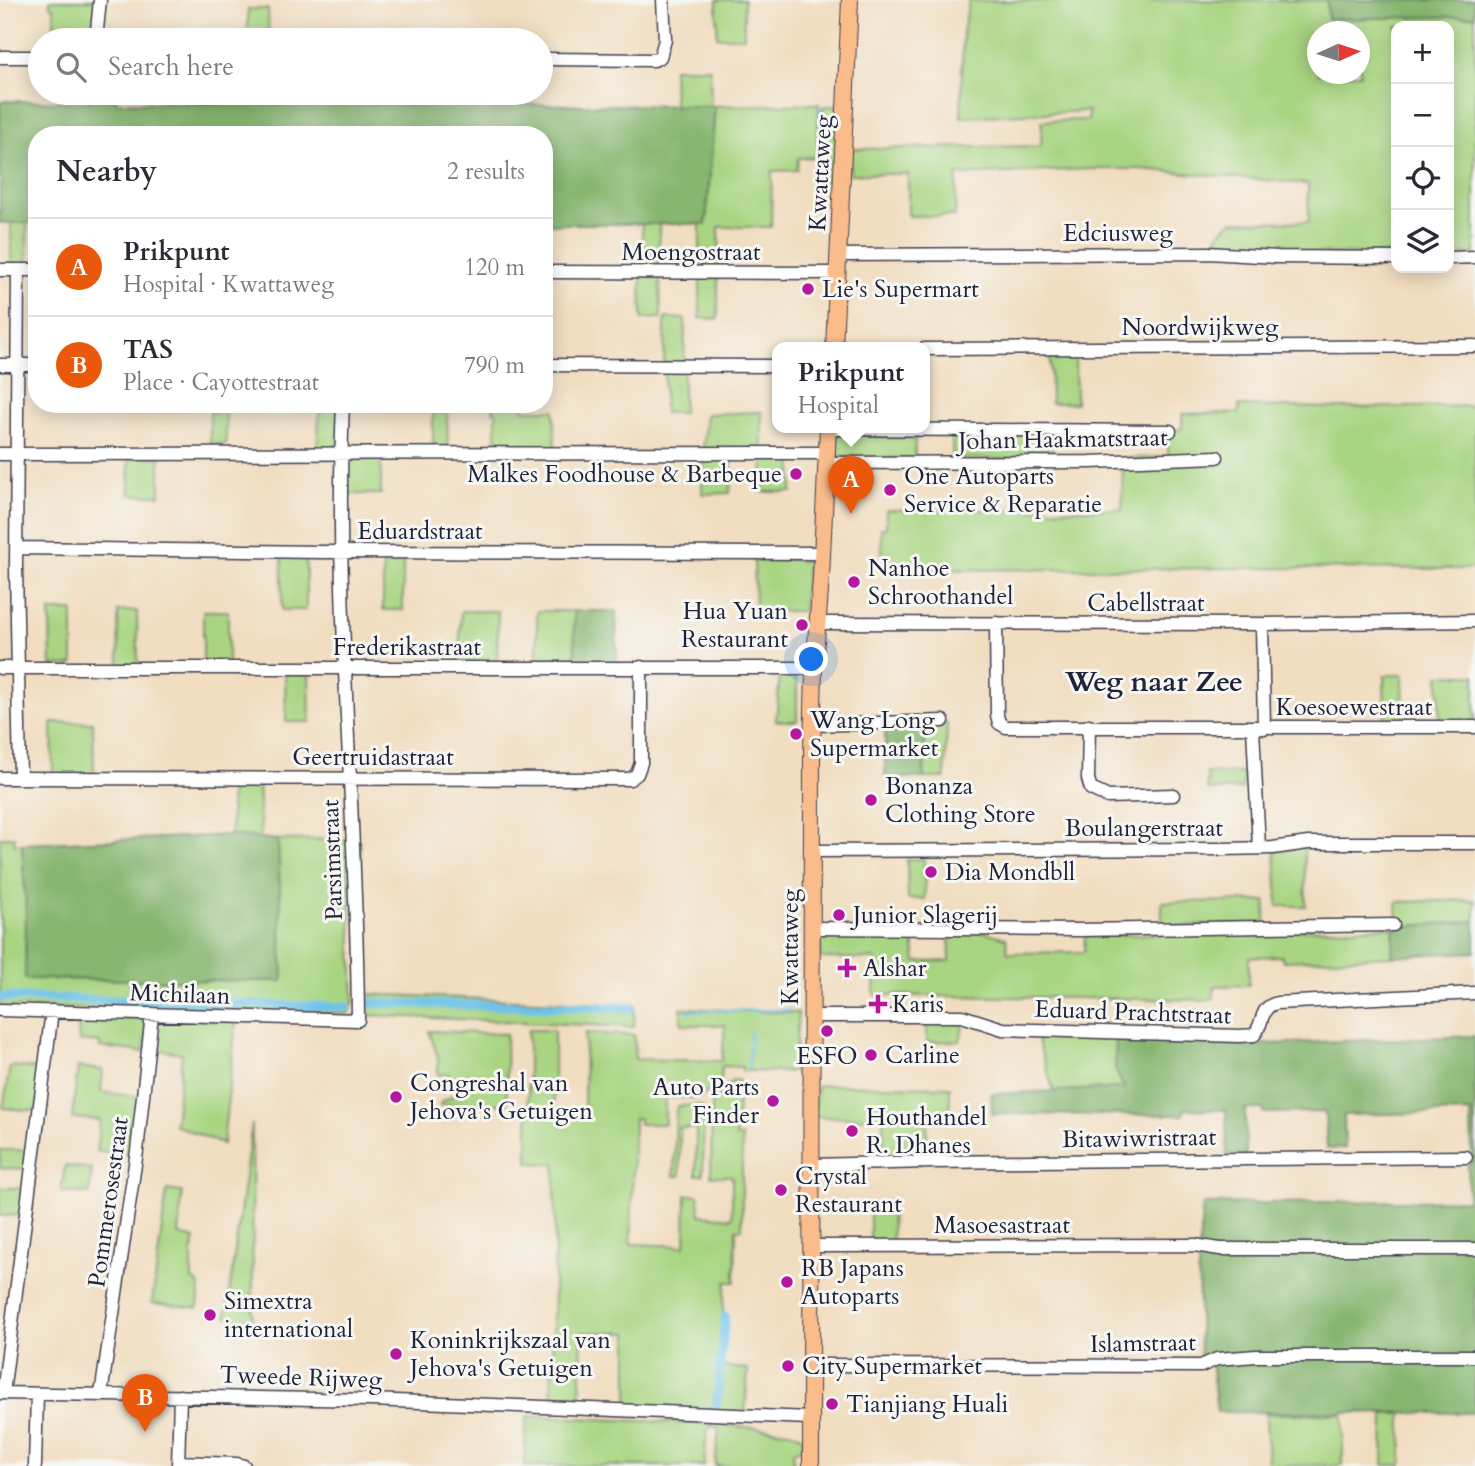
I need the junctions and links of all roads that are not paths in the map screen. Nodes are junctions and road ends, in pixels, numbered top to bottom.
1 (100, 0) edge
2 (663, 0) edge
3 (850, 0) edge
4 (97, 28) edge
5 (0, 57) edge
6 (28, 57) edge
7 (553, 60) edge
8 (839, 255) junction
9 (1475, 257) edge
10 (1391, 258) edge
11 (1454, 258) edge
12 (18, 270) junction
13 (28, 270) edge
14 (0, 271) edge
15 (553, 272) edge
16 (838, 273) junction
17 (834, 342) edge
18 (1475, 346) edge
19 (930, 349) edge
20 (0, 365) edge
21 (18, 365) junction
22 (28, 365) edge
23 (553, 365) edge
24 (772, 366) edge
25 (343, 413) edge
26 (930, 430) edge
27 (1170, 431) dead end
28 (828, 433) edge
29 (341, 453) junction
30 (0, 454) edge
31 (16, 454) junction
32 (1217, 457) dead end
33 (826, 458) junction
34 (17, 548) junction
35 (342, 552) junction
36 (822, 553) junction
37 (1475, 621) edge
38 (817, 623) junction
39 (996, 623) junction
40 (1262, 624) junction
41 (641, 667) junction
42 (0, 668) edge
43 (18, 668) junction
44 (347, 668) junction
45 (814, 668) junction
46 (943, 721) dead end
47 (814, 725) junction
48 (1089, 725) junction
49 (1475, 727) edge
50 (1259, 728) junction
51 (0, 778) edge
52 (20, 778) junction
53 (350, 778) junction
54 (1173, 795) dead end
55 (1475, 843) edge
56 (1259, 848) junction
57 (813, 851) junction
58 (1393, 925) dead end
59 (812, 928) junction
60 (1475, 993) edge
61 (0, 1010) edge
62 (52, 1011) junction
63 (152, 1014) junction
64 (812, 1016) junction
65 (358, 1020) joint
66 (1466, 1157) dead end
67 (812, 1165) junction
68 (811, 1246) junction
69 (1475, 1249) edge
70 (1475, 1356) edge
71 (810, 1365) junction
72 (1, 1393) edge
73 (37, 1394) junction
74 (101, 1395) junction
75 (180, 1396) junction
76 (810, 1418) junction
77 (178, 1464) edge
78 (35, 1466) edge
79 (244, 1466) edge
80 (811, 1466) edge

1 - 4 street
2 - 7 street
3 - 8 main road, Kwattaweg
5 - 6 street
8 - 10 street, Edciusweg
8 - 16 main road, Kwattaweg
9 - 11 street
12 - 13 street
12 - 14 street
12 - 21 street
15 - 16 street, Moengostraat
16 - 17 main road, Kwattaweg
18 - 19 street, Noordwijkweg
20 - 21 street
21 - 22 street
21 - 31 street
23 - 24 street
25 - 29 street, Parsimstraat
26 - 27 street
28 - 33 main road, Kwattaweg
29 - 31 street, Johan Haakmatstraat
29 - 33 street, Johan Haakmatstraat
29 - 35 street, Parsimstraat
30 - 31 street, Johan Haakmatstraat
31 - 34 street
32 - 33 street, Johan Haakmatstraat
33 - 36 main road, Kwattaweg
34 - 35 street, Eduardstraat
34 - 43 street
35 - 36 street, Eduardstraat
35 - 44 street, Parsimstraat
36 - 38 main road, Kwattaweg
37 - 40 street, Cabellstraat
38 - 39 street, Cabellstraat
38 - 45 main road, Kwattaweg
39 - 40 street, Cabellstraat
39 - 48 street, Koesoewestraat
40 - 50 street
41 - 44 street, Frederikastraat
41 - 45 street, Frederikastraat
41 - 53 street, Geertruidastraat
42 - 43 street, Frederikastraat
43 - 44 street, Frederikastraat
43 - 52 street
44 - 53 street, Parsimstraat
45 - 47 main road, Kwattaweg
46 - 47 street
47 - 57 main road, Kwattaweg
48 - 50 street, Koesoewestraat
48 - 54 street
49 - 50 street, Koesoewestraat
50 - 56 street
51 - 52 street, Geertruidastraat
52 - 53 street, Geertruidastraat
53 - 65 street, Parsimstraat
55 - 56 street, Boulangerstraat
56 - 57 street, Boulangerstraat
57 - 59 main road, Kwattaweg
58 - 59 street
59 - 64 main road, Kwattaweg
60 - 64 street, Eduard Prachtstraat
61 - 62 street, Michilaan
62 - 63 street, Michilaan
62 - 72 street
63 - 65 street, Michilaan
63 - 74 street, Pommerosestraat
64 - 67 main road, Kwattaweg
66 - 67 street, Bitawiwristraat
67 - 68 main road, Kwattaweg
68 - 69 street, Masoesastraat
68 - 71 main road, Kwattaweg
70 - 71 street, Islamstraat
71 - 76 main road, Kwattaweg
72 - 73 street, Tweede Rijweg
73 - 74 street, Tweede Rijweg
73 - 78 street
74 - 75 street, Tweede Rijweg
75 - 76 street, Tweede Rijweg
75 - 77 street
76 - 80 main road, Kwattaweg
77 - 79 street

